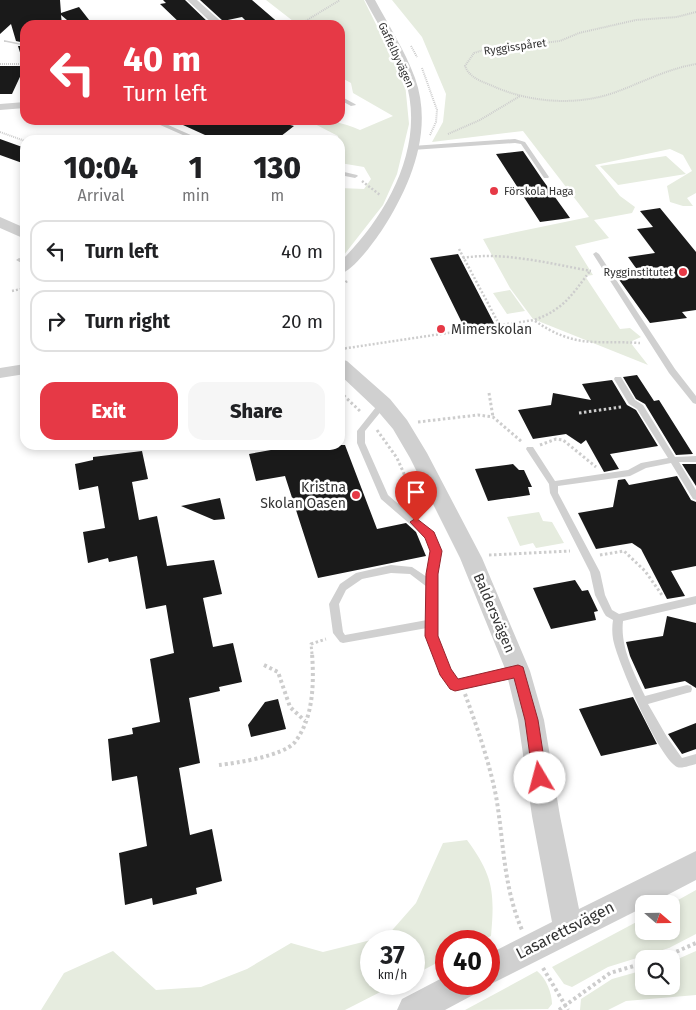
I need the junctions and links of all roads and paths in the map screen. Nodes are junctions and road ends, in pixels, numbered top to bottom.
1 (192, 0) edge
2 (340, 0) edge
3 (370, 0) edge
4 (696, 12) edge
5 (214, 20) edge
6 (308, 20) edge
7 (20, 44) edge
8 (0, 46) edge
9 (0, 64) edge
10 (20, 64) edge
11 (696, 64) edge
12 (521, 96) junction
13 (345, 101) edge
14 (20, 104) edge
15 (353, 105) dead end
16 (0, 107) edge
17 (164, 125) edge
18 (0, 132) edge
19 (187, 135) edge
20 (443, 136) dead end
21 (20, 139) edge
22 (412, 148) junction
23 (345, 174) edge
24 (355, 176) dead end
25 (546, 177) dead end
26 (0, 222) edge
27 (20, 232) edge
28 (459, 249) dead end
29 (596, 254) dead end
30 (463, 258) junction
31 (345, 265) edge
32 (604, 269) junction
33 (590, 271) junction
34 (20, 289) edge
35 (12, 291) dead end
36 (534, 320) junction
37 (500, 326) junction
38 (630, 342) dead end
39 (345, 348) edge
40 (20, 370) edge
41 (345, 372) edge
42 (0, 373) edge
43 (618, 379) dead end
44 (489, 393) dead end
45 (345, 395) edge
46 (696, 401) edge
47 (637, 405) junction
48 (376, 412) junction
49 (579, 413) dead end
50 (493, 417) junction
51 (400, 425) junction
52 (530, 449) junction
53 (696, 459) edge
54 (672, 460) junction
55 (599, 478) junction
56 (553, 484) junction
57 (696, 497) edge
58 (430, 536) junction
59 (584, 554) junction
60 (472, 558) junction
61 (432, 585) junction
62 (696, 600) edge
63 (668, 607) junction
64 (618, 618) junction
65 (431, 623) junction
66 (341, 636) junction
67 (264, 665) dead end
68 (518, 671) junction
69 (462, 683) junction
70 (687, 689) dead end
71 (643, 700) junction
72 (305, 721) junction
73 (696, 759) edge
74 (218, 765) dead end
75 (696, 865) edge
76 (520, 928) dead end
77 (568, 929) junction
78 (696, 943) edge
79 (680, 950) edge
80 (500, 964) edge
81 (635, 966) edge
82 (544, 970) dead end
83 (441, 995) edge
84 (567, 1008) edge
85 (413, 1010) edge
86 (559, 1010) edge

1 - 5 street
2 - 6 path
3 - 22 street, Gaffelbyvägen
4 - 12 path, Ryggisspåret
7 - 8 lane
9 - 10 path
11 - 12 path, Ryggisspåret
12 - 20 path
13 - 15 lane
14 - 16 street
17 - 19 lane
18 - 21 path
22 - 25 lane
22 - 31 street, Gaffelbyvägen
23 - 24 lane
26 - 27 street
28 - 30 path
29 - 32 lane
30 - 33 path
30 - 37 path
32 - 33 path
32 - 46 lane
33 - 36 path
34 - 35 path
36 - 37 path
36 - 38 path
37 - 39 path
40 - 42 street
41 - 48 street, Baldersvägen
43 - 47 lane
44 - 50 path
45 - 48 path
47 - 49 path
47 - 54 lane
48 - 51 street, Baldersvägen
48 - 58 path
48 - 58 lane
50 - 51 path
50 - 52 path
51 - 60 street, Baldersvägen
52 - 55 path
52 - 56 lane
53 - 54 lane
54 - 55 lane
54 - 57 lane
55 - 56 lane
56 - 59 lane
58 - 61 lane
59 - 60 path
59 - 63 path
59 - 64 lane
60 - 68 street, Baldersvägen
61 - 65 lane
61 - 66 lane
62 - 63 lane
63 - 64 lane
64 - 71 lane
65 - 66 lane
65 - 69 lane
66 - 72 path
67 - 72 path
68 - 69 lane
68 - 77 street, Baldersvägen
69 - 76 path
70 - 71 lane
71 - 73 lane
72 - 74 path
75 - 77 street, Lasarettsvägen
77 - 80 street, Lasarettsvägen
78 - 79 path
81 - 84 path
82 - 84 path
83 - 85 street
84 - 86 path

